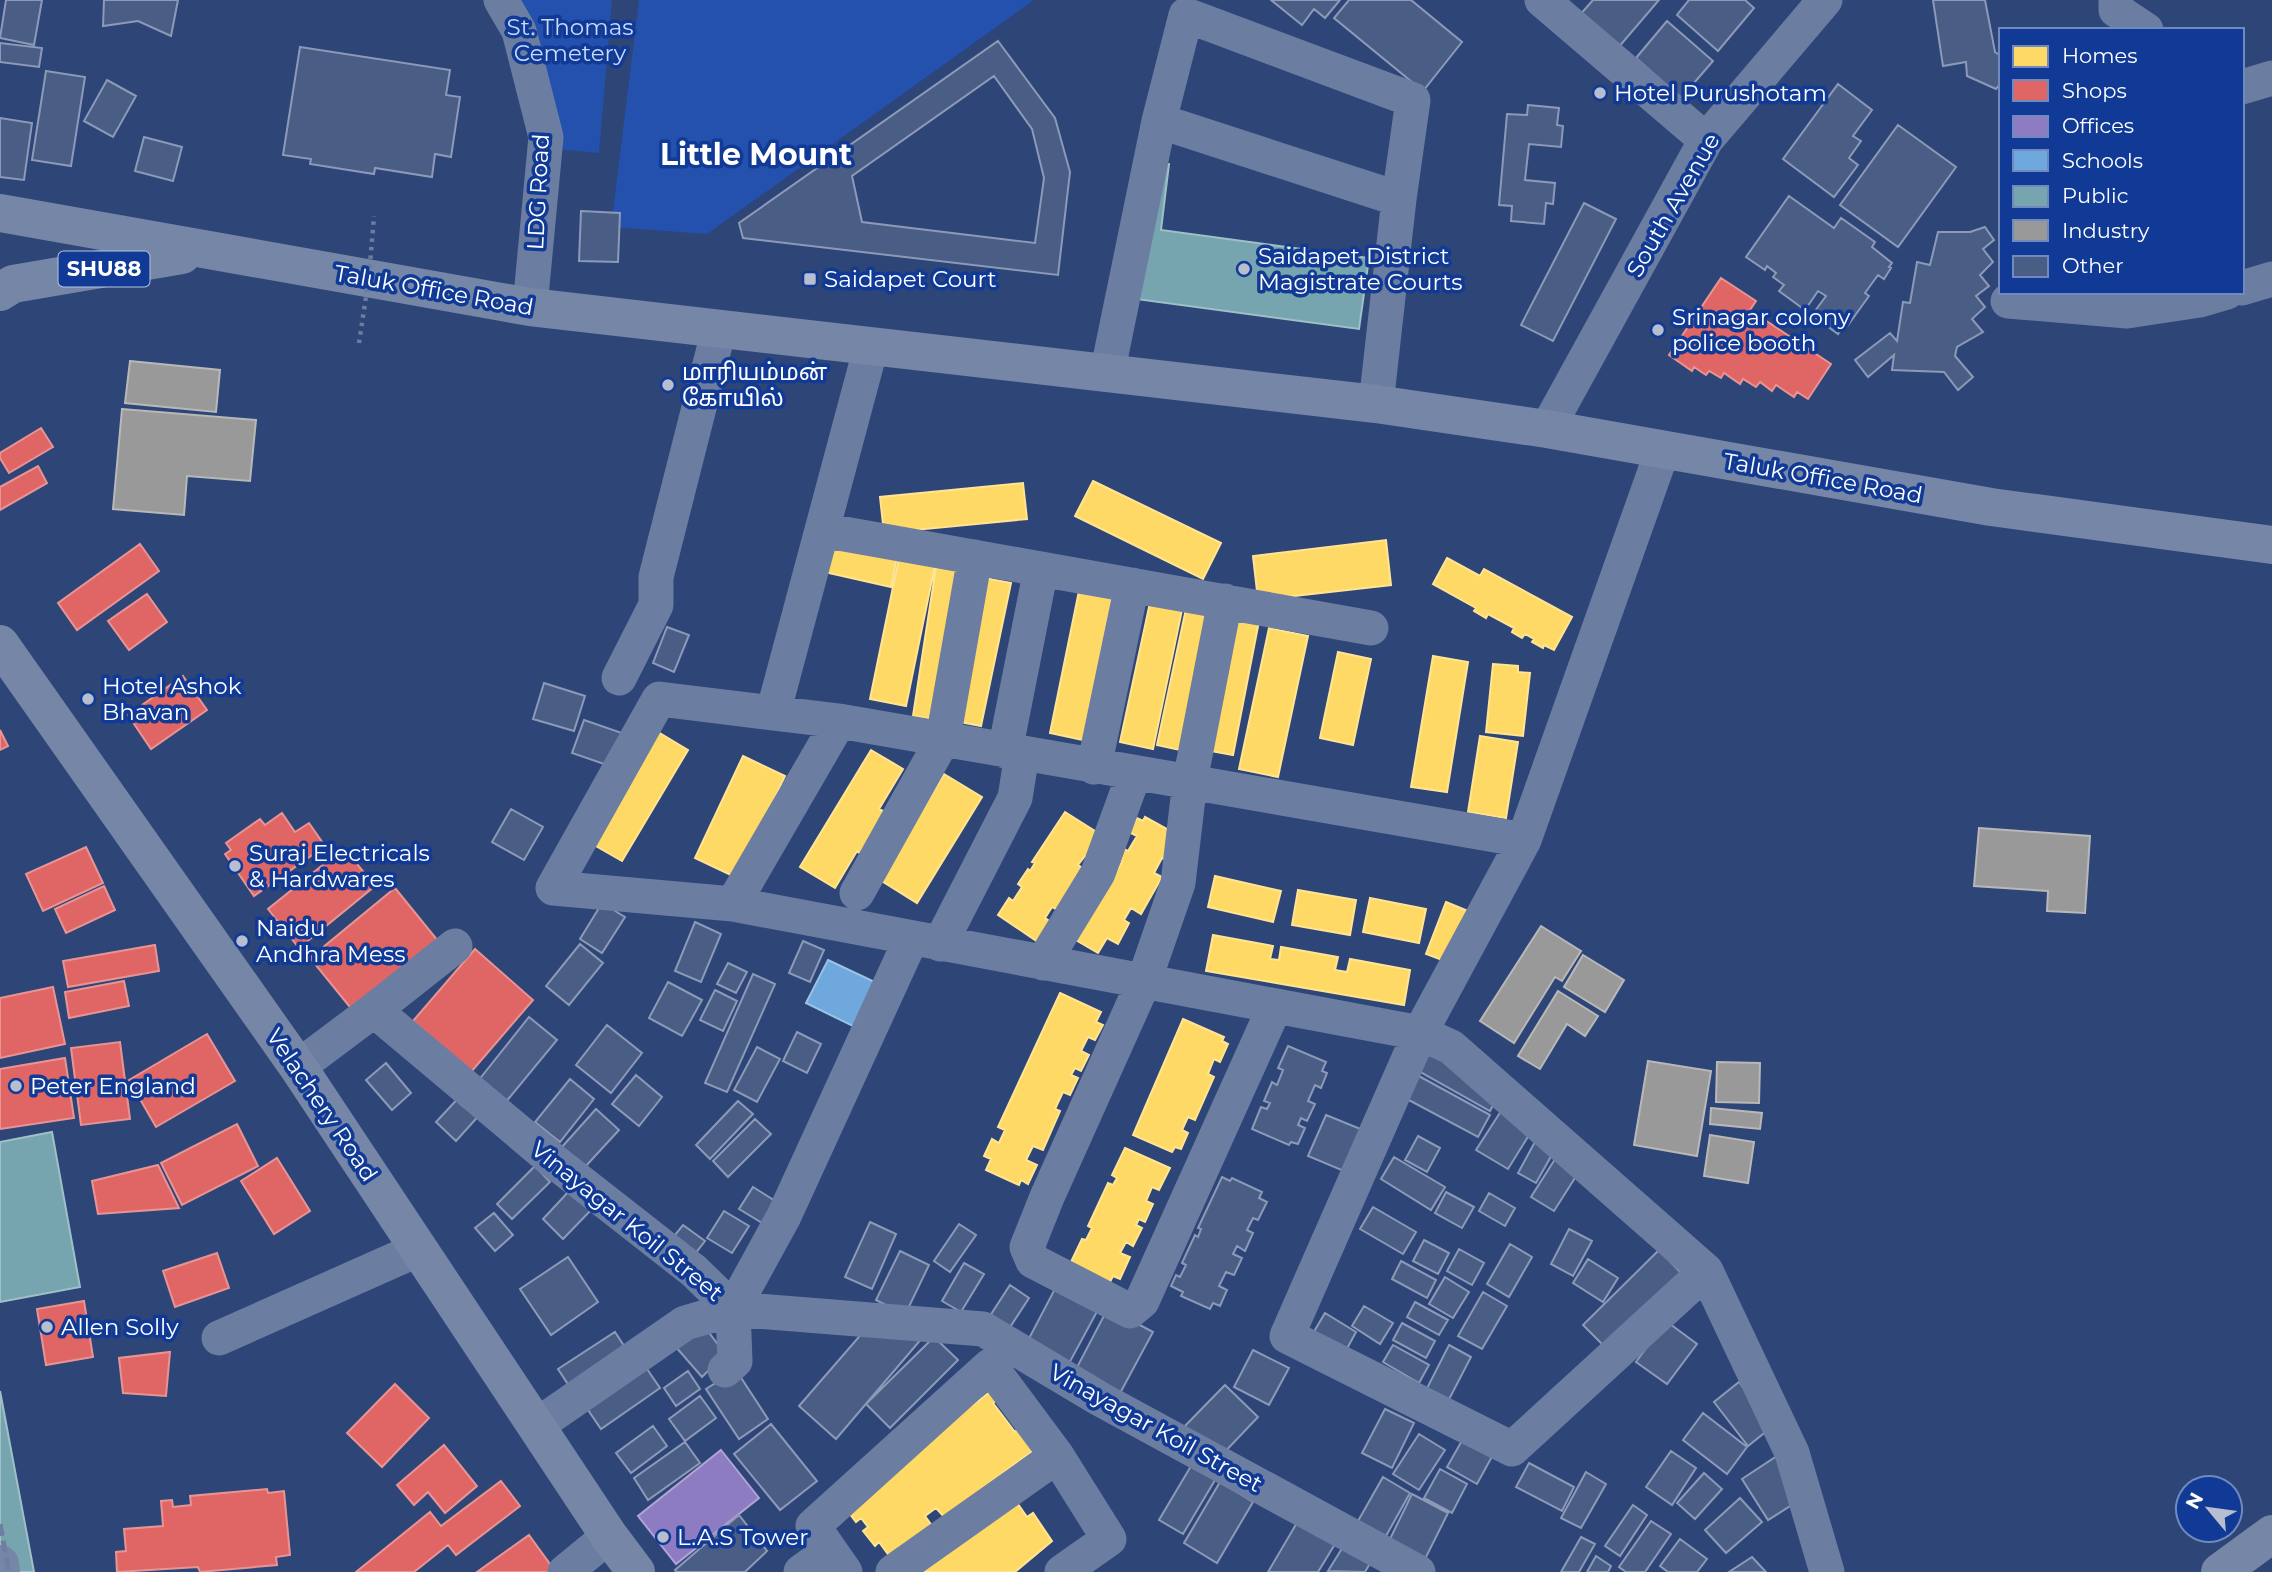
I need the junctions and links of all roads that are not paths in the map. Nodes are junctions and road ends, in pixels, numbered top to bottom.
1 (501, 0) edge
2 (1542, 0) edge
3 (1825, 0) edge
4 (2116, 0) edge
5 (2143, 28) edge
6 (2272, 78) edge
7 (2244, 86) edge
8 (1159, 121) junction
9 (1706, 141) junction
10 (1399, 199) junction
11 (0, 213) edge
12 (210, 251) junction
13 (2272, 279) edge
14 (2244, 287) edge
15 (0, 292) edge
16 (2220, 294) edge
17 (2008, 301) dead end
18 (530, 307) junction
19 (719, 329) junction
20 (871, 346) junction
21 (1107, 374) junction
22 (1376, 404) junction
23 (1547, 429) junction
24 (1663, 449) junction
25 (822, 530) junction
26 (2272, 545) edge
27 (975, 557) junction
28 (1041, 569) junction
29 (1132, 585) junction
30 (1225, 601) junction
31 (1371, 628) dead end
32 (0, 644) edge
33 (619, 678) dead end
34 (773, 713) junction
35 (839, 721) junction
36 (943, 739) junction
37 (1014, 752) junction
38 (1094, 767) junction
39 (1134, 774) junction
40 (1190, 781) junction
41 (1524, 840) junction
42 (857, 892) dead end
43 (733, 904) junction
44 (925, 941) junction
45 (455, 946) dead end
46 (1043, 963) junction
47 (1144, 981) junction
48 (1275, 1006) junction
49 (374, 1010) junction
50 (1420, 1033) junction
51 (298, 1067) junction
52 (419, 1250) junction
53 (1706, 1270) junction
54 (733, 1309) junction
55 (219, 1338) dead end
56 (725, 1370) dead end
57 (536, 1426) junction
58 (1057, 1456) junction
59 (2272, 1534) edge
60 (609, 1536) junction
61 (838, 1561) edge
62 (565, 1572) edge
63 (636, 1572) edge
64 (801, 1572) edge
65 (893, 1572) edge
66 (1062, 1572) edge
67 (1418, 1572) edge
68 (1828, 1572) edge
69 (2220, 1572) edge

1 - 18 street, LDG Road
2 - 9 street
3 - 9 street, South Avenue
4 - 5 street
6 - 7 street
8 - 10 street
8 - 10 street
8 - 21 street
9 - 23 street, South Avenue
10 - 22 street
11 - 12 main road, Taluk Office Road
12 - 15 main road, SHU88
12 - 18 main road, Taluk Office Road
13 - 14 street
16 - 17 street
18 - 19 main road, Taluk Office Road
19 - 20 main road, Taluk Office Road
19 - 33 street
20 - 21 main road, Taluk Office Road
20 - 25 street
21 - 22 main road, Taluk Office Road
22 - 23 main road, Taluk Office Road
23 - 24 main road, Taluk Office Road
24 - 26 main road, Taluk Office Road
24 - 41 street
25 - 27 street
25 - 34 street
27 - 28 street
27 - 36 street
28 - 29 street
28 - 37 street
29 - 30 street
29 - 38 street
30 - 31 street
30 - 40 street
32 - 51 main road, Velachery Road
34 - 35 street
34 - 43 street
35 - 36 street
35 - 43 street
36 - 37 street
36 - 42 street
37 - 38 street
37 - 44 street
38 - 39 street
39 - 40 street
39 - 46 street
40 - 41 street
40 - 47 street
41 - 50 street
43 - 44 street
44 - 46 street
44 - 54 street
45 - 49 street
46 - 47 street
47 - 48 street
47 - 48 street
48 - 50 street
49 - 51 street
49 - 54 street, Vinayagar Koil Street
50 - 53 street
50 - 53 street
51 - 52 main road, Velachery Road
52 - 55 street
52 - 57 main road, Velachery Road
53 - 68 street
54 - 56 street
54 - 57 street
54 - 67 street, Vinayagar Koil Street
57 - 60 main road, Velachery Road
58 - 61 street
58 - 65 street
58 - 66 street
59 - 69 main road
60 - 62 street
60 - 63 main road, Velachery Road
61 - 64 street

